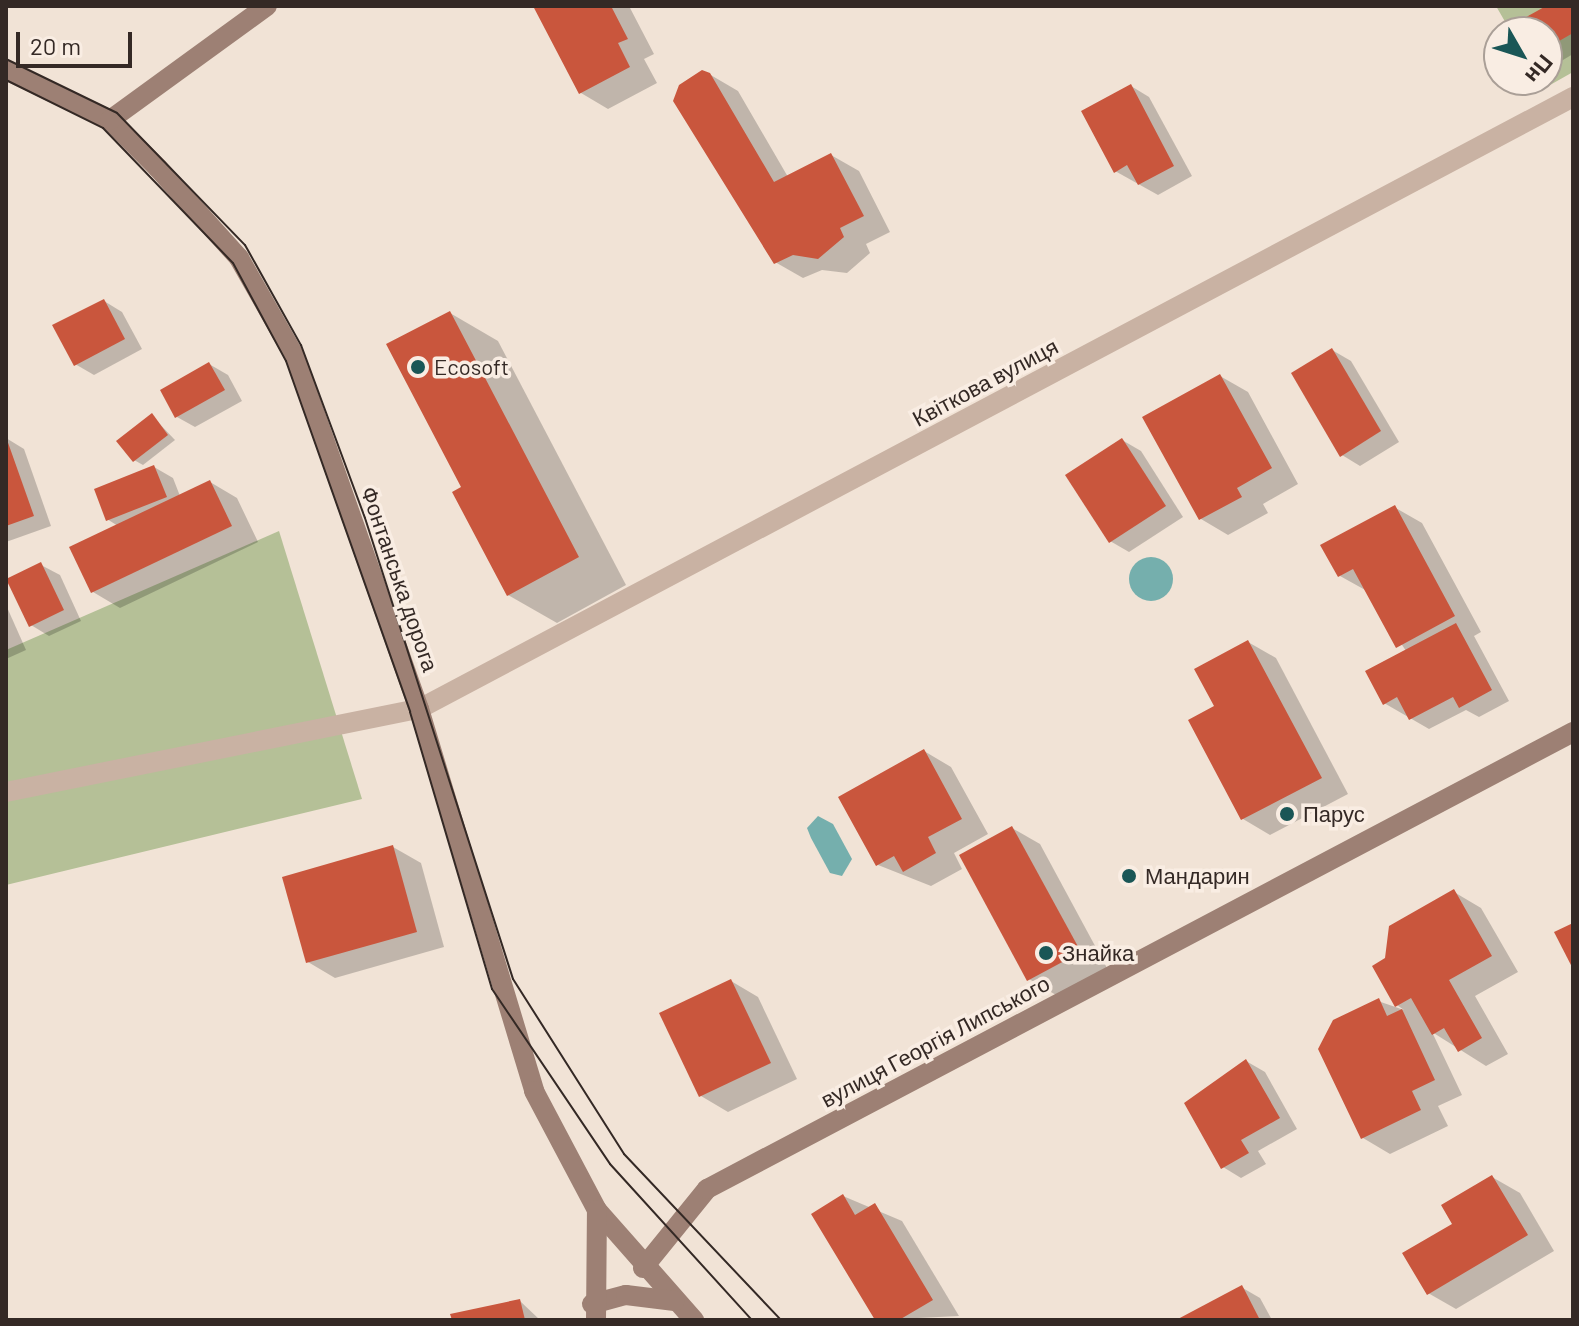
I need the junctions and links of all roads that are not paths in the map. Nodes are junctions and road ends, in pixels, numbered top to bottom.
1 (267, 6) edge
2 (6, 70) edge
3 (1573, 97) edge
4 (110, 120) junction
5 (419, 709) junction
6 (1573, 732) edge
7 (6, 792) edge
8 (597, 1210) junction
9 (643, 1268) junction
10 (675, 1301) junction
11 (594, 1312) edge
12 (694, 1320) edge

1 - 4 main road
2 - 4 main road, Фонтанська дорога
3 - 5 street, Квіткова вулиця
4 - 5 main road, Фонтанська дорога
5 - 7 street, Квіткова вулиця
5 - 8 main road, Фонтанська дорога
6 - 9 main road, вулиця Георгія Липського
8 - 9 main road, Фонтанська дорога
8 - 11 main road
9 - 10 main road, Фонтанська дорога
10 - 11 main road
10 - 12 main road, Фонтанська дорога

